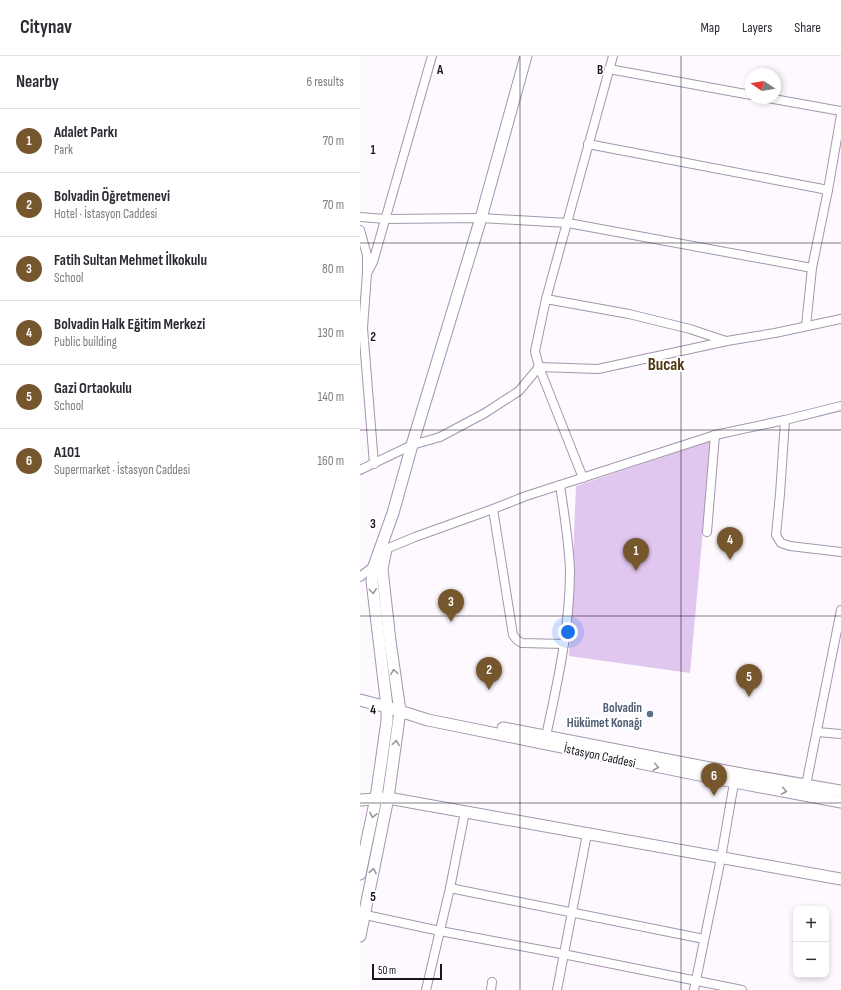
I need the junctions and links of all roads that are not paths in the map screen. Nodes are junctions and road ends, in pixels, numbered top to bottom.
1 (432, 56) edge
2 (526, 56) edge
3 (613, 56) edge
4 (609, 69) junction
5 (745, 94) edge
6 (781, 100) edge
7 (841, 111) edge
8 (841, 114) edge
9 (588, 144) junction
10 (828, 190) junction
11 (360, 217) edge
12 (481, 218) junction
13 (386, 219) junction
14 (568, 224) junction
15 (360, 230) edge
16 (812, 268) junction
17 (367, 273) junction
18 (546, 300) junction
19 (841, 319) edge
20 (806, 326) junction
21 (727, 341) junction
22 (539, 368) junction
23 (364, 381) edge
24 (841, 406) edge
25 (785, 420) junction
26 (715, 435) junction
27 (412, 445) junction
28 (374, 464) junction
29 (360, 470) edge
30 (583, 478) junction
31 (560, 485) junction
32 (493, 510) junction
33 (393, 513) junction
34 (707, 532) dead end
35 (386, 549) junction
36 (841, 552) edge
37 (374, 566) junction
38 (360, 577) edge
39 (841, 610) edge
40 (564, 644) junction
41 (837, 645) edge
42 (360, 700) edge
43 (387, 707) junction
44 (400, 711) junction
45 (817, 732) junction
46 (841, 734) edge
47 (546, 736) junction
48 (735, 777) junction
49 (806, 785) junction
50 (841, 791) edge
51 (382, 798) junction
52 (360, 800) edge
53 (841, 802) edge
54 (466, 812) junction
55 (587, 834) junction
56 (721, 858) junction
57 (360, 874) edge
58 (841, 879) edge
59 (450, 888) junction
60 (572, 913) junction
61 (362, 914) edge
62 (440, 931) junction
63 (360, 936) edge
64 (704, 939) junction
65 (563, 954) junction
66 (696, 981) junction
67 (426, 990) edge
68 (557, 990) edge
69 (694, 990) edge
70 (742, 990) edge

1 - 13 street
2 - 12 street
3 - 4 street
4 - 5 street
4 - 9 street
6 - 7 street
8 - 10 street
9 - 10 street
9 - 14 street
10 - 16 street
11 - 13 street
12 - 13 street
12 - 14 street
12 - 27 street
13 - 17 street
14 - 16 street
14 - 18 street
15 - 17 street
16 - 20 street
17 - 23 street
18 - 21 street
18 - 22 street
19 - 20 street
20 - 21 street
21 - 22 street
22 - 27 street
22 - 30 street
23 - 28 street
24 - 25 street
25 - 26 street
25 - 36 street
26 - 30 street
26 - 34 street
27 - 28 street
27 - 33 street
28 - 29 street
30 - 31 street
31 - 32 street
31 - 40 street
32 - 35 street
32 - 40 street
33 - 35 street
33 - 37 street
35 - 37 street
44 -> 35 street
37 - 38 street
37 -> 43 street
39 - 41 street
40 - 47 street
41 - 45 street
42 - 43 street, İstasyon Caddesi
43 - 44 street, İstasyon Caddesi
43 - 51 street
44 - 47 street
44 -> 48 street, İstasyon Caddesi
51 -> 44 street
45 - 46 street
45 - 49 street
47 - 48 street
48 - 49 street
48 -> 53 street, İstasyon Caddesi
48 - 56 street
49 - 50 street
51 - 52 street
51 - 54 street
51 -> 57 street
61 -> 51 street
54 - 55 street
54 - 59 street
55 - 56 street
55 - 60 street
56 - 58 street
56 - 64 street
59 - 60 street
59 - 62 street
60 - 64 street
60 - 65 street
61 - 62 street
61 - 63 street
62 - 65 street
62 - 67 street
64 - 66 street
65 - 66 street
65 - 68 street
66 - 69 street
66 - 70 street

